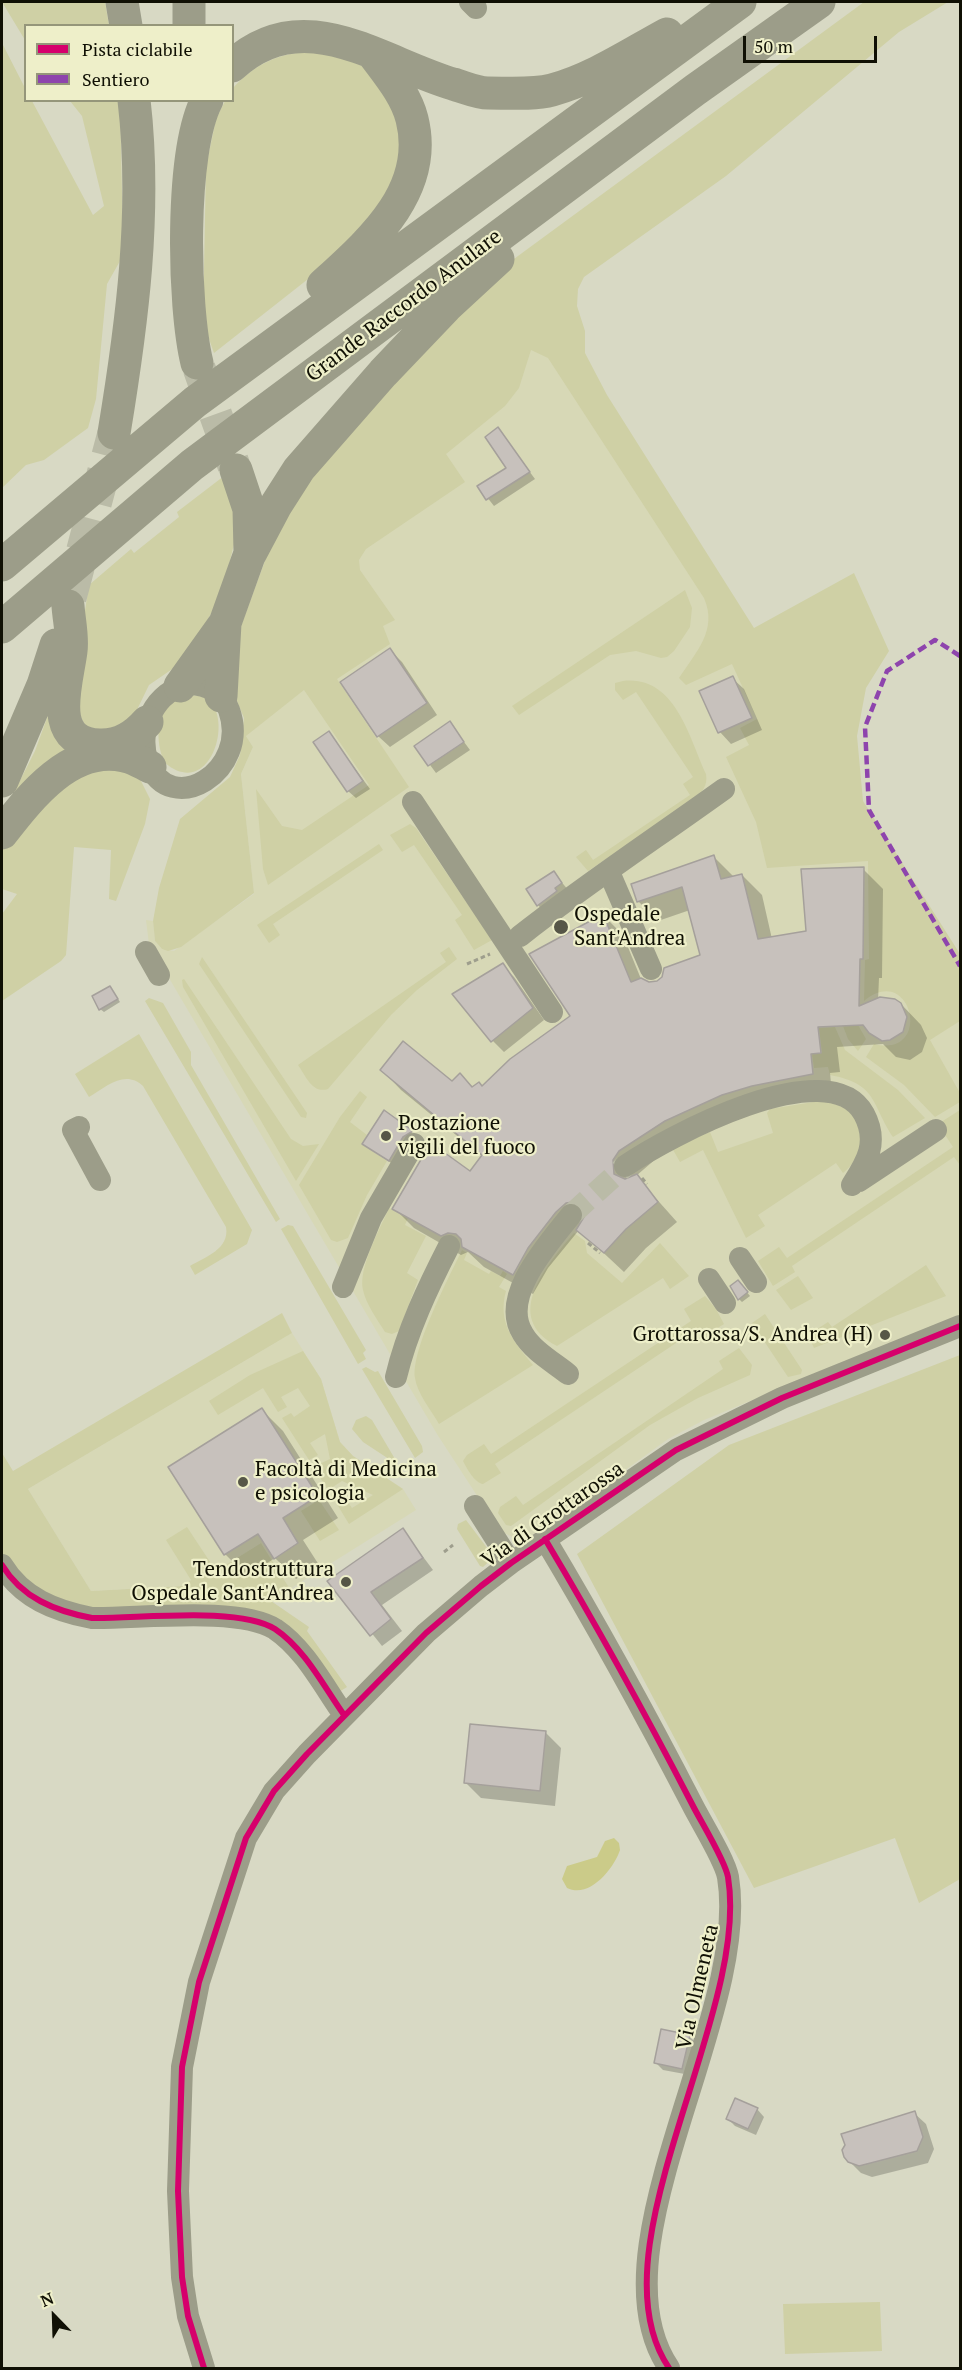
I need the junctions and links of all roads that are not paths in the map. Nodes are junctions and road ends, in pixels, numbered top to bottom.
1 (122, 2) edge
2 (189, 2) edge
3 (723, 2) edge
4 (740, 2) edge
5 (819, 2) edge
6 (126, 24) edge
7 (189, 24) edge
8 (374, 55) junction
9 (234, 64) edge
10 (695, 90) junction
11 (134, 102) edge
12 (182, 102) edge
13 (206, 102) edge
14 (187, 222) junction
15 (197, 363) tunnel mouth
16 (195, 402) junction
17 (114, 433) tunnel mouth
18 (236, 470) tunnel mouth
19 (249, 556) junction
20 (2, 565) edge
21 (225, 623) junction
22 (2, 627) edge
23 (180, 686) junction
24 (221, 696) junction
25 (147, 722) junction
26 (150, 767) junction
27 (2, 781) edge
28 (724, 789) dead end
29 (413, 802) dead end
30 (2, 833) edge
31 (609, 872) junction
32 (520, 936) dead end
33 (146, 952) dead end
34 (651, 969) dead end
35 (159, 975) dead end
36 (552, 1012) dead end
37 (80, 1126) dead end
38 (936, 1130) dead end
39 (414, 1144) dead end
40 (625, 1167) tunnel mouth
41 (100, 1180) dead end
42 (571, 1215) tunnel mouth
43 (449, 1246) dead end
44 (740, 1258) dead end
45 (709, 1280) dead end
46 (756, 1282) dead end
47 (343, 1287) dead end
48 (725, 1303) dead end
49 (960, 1326) edge
50 (568, 1374) dead end
51 (396, 1377) dead end
52 (475, 1506) dead end
53 (545, 1539) junction
54 (511, 1563) junction
55 (2, 1564) edge
56 (345, 1715) junction
57 (204, 2368) edge
58 (669, 2368) edge

1 - 6 highway
2 - 7 highway
3 - 8 highway
4 - 16 highway
5 - 10 highway, Grande Raccordo Anulare
8 - 9 highway
8 - 16 highway
10 - 19 highway
10 - 22 highway, Grande Raccordo Anulare
11 - 17 highway
12 - 14 highway
13 - 14 highway
14 - 15 highway
16 - 20 highway
18 - 19 highway
19 - 21 highway
21 - 23 highway
21 - 24 highway
23 - 24 street
23 - 25 street
24 - 26 street
25 - 26 street
25 - 27 highway
26 - 30 highway
28 - 31 street
29 - 36 street
31 - 32 street
31 - 34 street
33 - 35 street
37 - 41 street
38 - 40 street
39 - 47 street
42 - 50 street
43 - 51 street
44 - 46 street
45 - 48 street
49 - 53 street, Via di Grottarossa
52 - 54 street
53 - 54 street, Via di Grottarossa
53 - 58 street, Via Olmeneta
54 - 56 street, Via di Grottarossa
55 - 56 street
56 - 57 street, Via di Grottarossa

